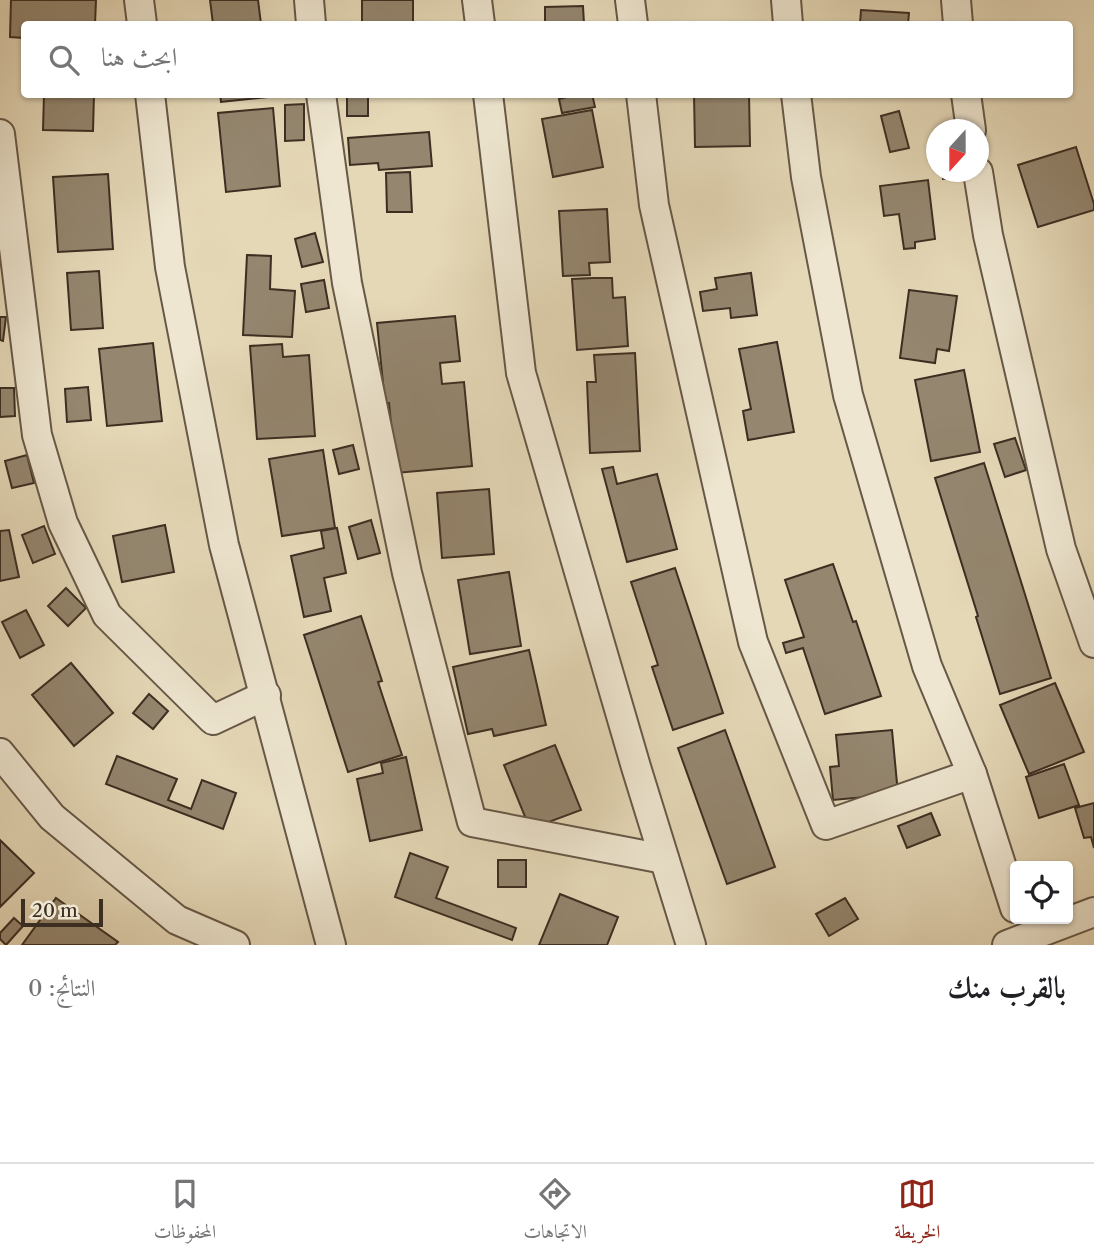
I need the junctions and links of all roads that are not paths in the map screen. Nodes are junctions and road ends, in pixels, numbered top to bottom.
1 (139, 0) edge
2 (309, 0) edge
3 (477, 0) edge
4 (630, 0) edge
5 (786, 0) edge
6 (956, 0) edge
7 (142, 21) edge
8 (311, 21) edge
9 (480, 21) edge
10 (633, 21) edge
11 (788, 21) edge
12 (958, 21) edge
13 (150, 98) edge
14 (322, 98) edge
15 (488, 98) edge
16 (641, 98) edge
17 (796, 98) edge
18 (967, 98) edge
19 (969, 119) edge
20 (0, 134) edge
21 (980, 182) edge
22 (1094, 643) edge
23 (266, 695) junction
24 (0, 753) edge
25 (972, 774) junction
26 (664, 859) junction
27 (1010, 892) edge
28 (1094, 912) edge
29 (1017, 934) edge
30 (235, 945) edge
31 (331, 945) edge
32 (691, 945) edge

1 - 7 street
2 - 8 street
3 - 9 street
4 - 10 street
5 - 11 street
6 - 12 street
13 - 23 street
14 - 26 street
15 - 26 street
16 - 25 street
17 - 25 street
18 - 19 street
20 - 23 street
21 - 22 street
23 - 31 street
24 - 30 street
25 - 27 street
26 - 32 street
28 - 29 street

